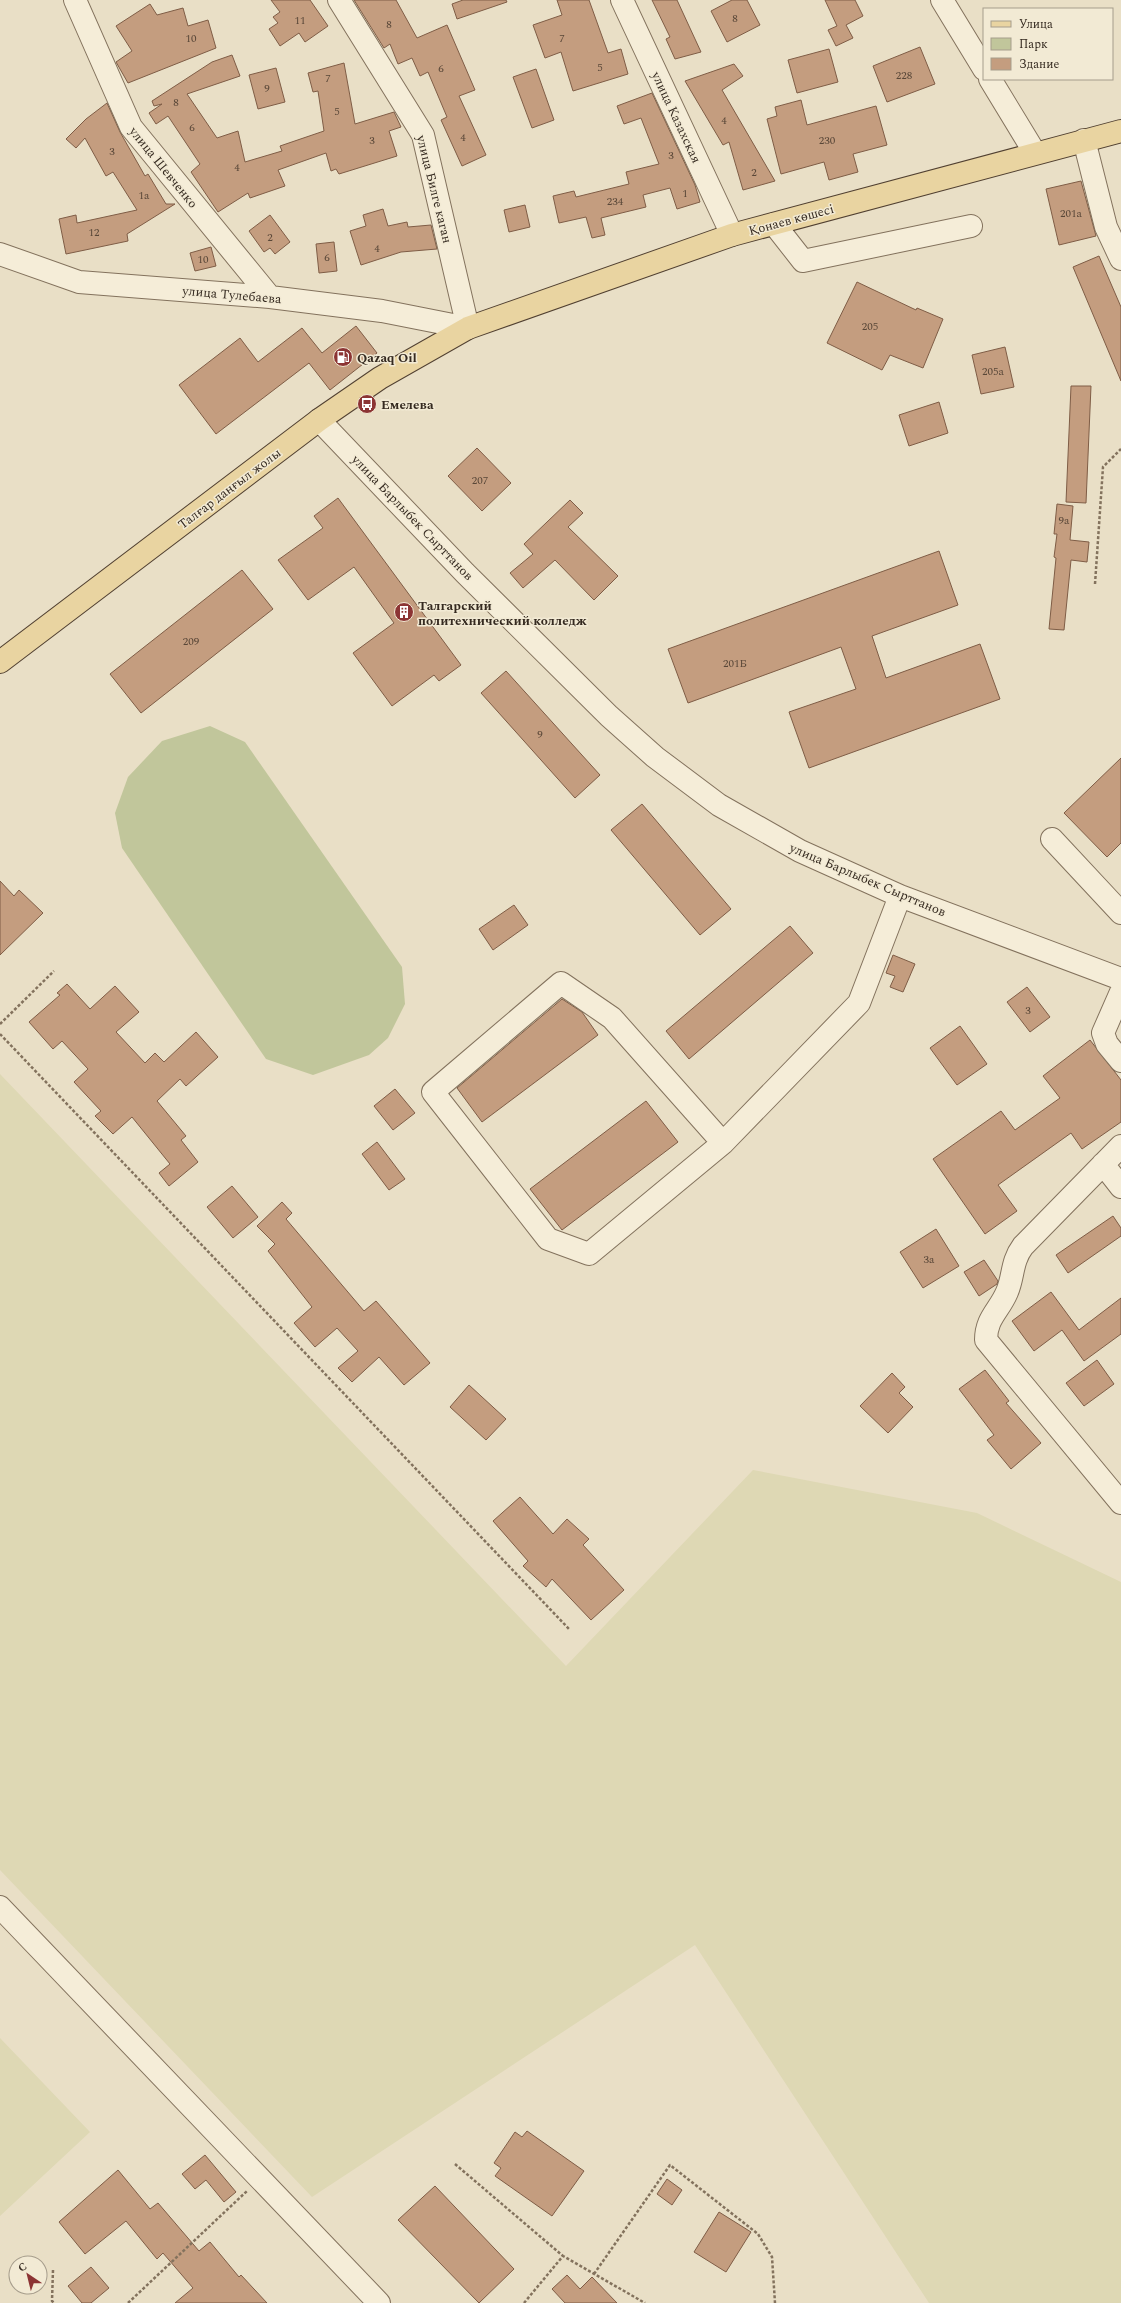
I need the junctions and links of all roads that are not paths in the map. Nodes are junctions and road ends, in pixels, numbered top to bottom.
1 (75, 0) edge
2 (338, 0) edge
3 (622, 0) edge
4 (942, 0) edge
5 (983, 67) edge
6 (991, 80) edge
7 (1121, 131) edge
8 (1084, 140) junction
9 (1035, 153) junction
10 (774, 224) junction
11 (1114, 225) edge
12 (971, 226) dead end
13 (732, 235) junction
14 (0, 254) edge
15 (1121, 259) edge
16 (270, 297) junction
17 (468, 328) junction
18 (319, 420) junction
19 (0, 662) edge
20 (1052, 839) dead end
21 (900, 896) junction
22 (1121, 913) edge
23 (1120, 982) edge
24 (1121, 1061) edge
25 (723, 1143) junction
26 (1121, 1146) edge
27 (1103, 1164) junction
28 (1121, 1187) edge
29 (1121, 1503) edge
30 (0, 1907) edge
31 (379, 2303) edge

1 - 16 street, улица Шевченко
2 - 17 street, улица Билге каган
3 - 13 street, улица Казахская
4 - 5 street
6 - 9 street
7 - 8 main road, Қонаев көшесі
8 - 9 main road, Қонаев көшесі
8 - 11 street
9 - 10 main road, Қонаев көшесі
10 - 12 street
10 - 13 main road, Қонаев көшесі
11 - 15 street
13 - 17 main road, Қонаев көшесі
14 - 16 street, улица Тулебаева
16 - 17 street, улица Тулебаева
17 - 18 main road, Талғар даңғыл жолы
18 - 19 main road, Талғар даңғыл жолы
18 - 21 street, улица Барлыбек Сырттанов
20 - 22 street
21 - 23 street, улица Барлыбек Сырттанов
21 - 25 street
23 - 24 street
25 - 25 street
26 - 27 street
27 - 28 street
27 - 29 street
30 - 31 street

